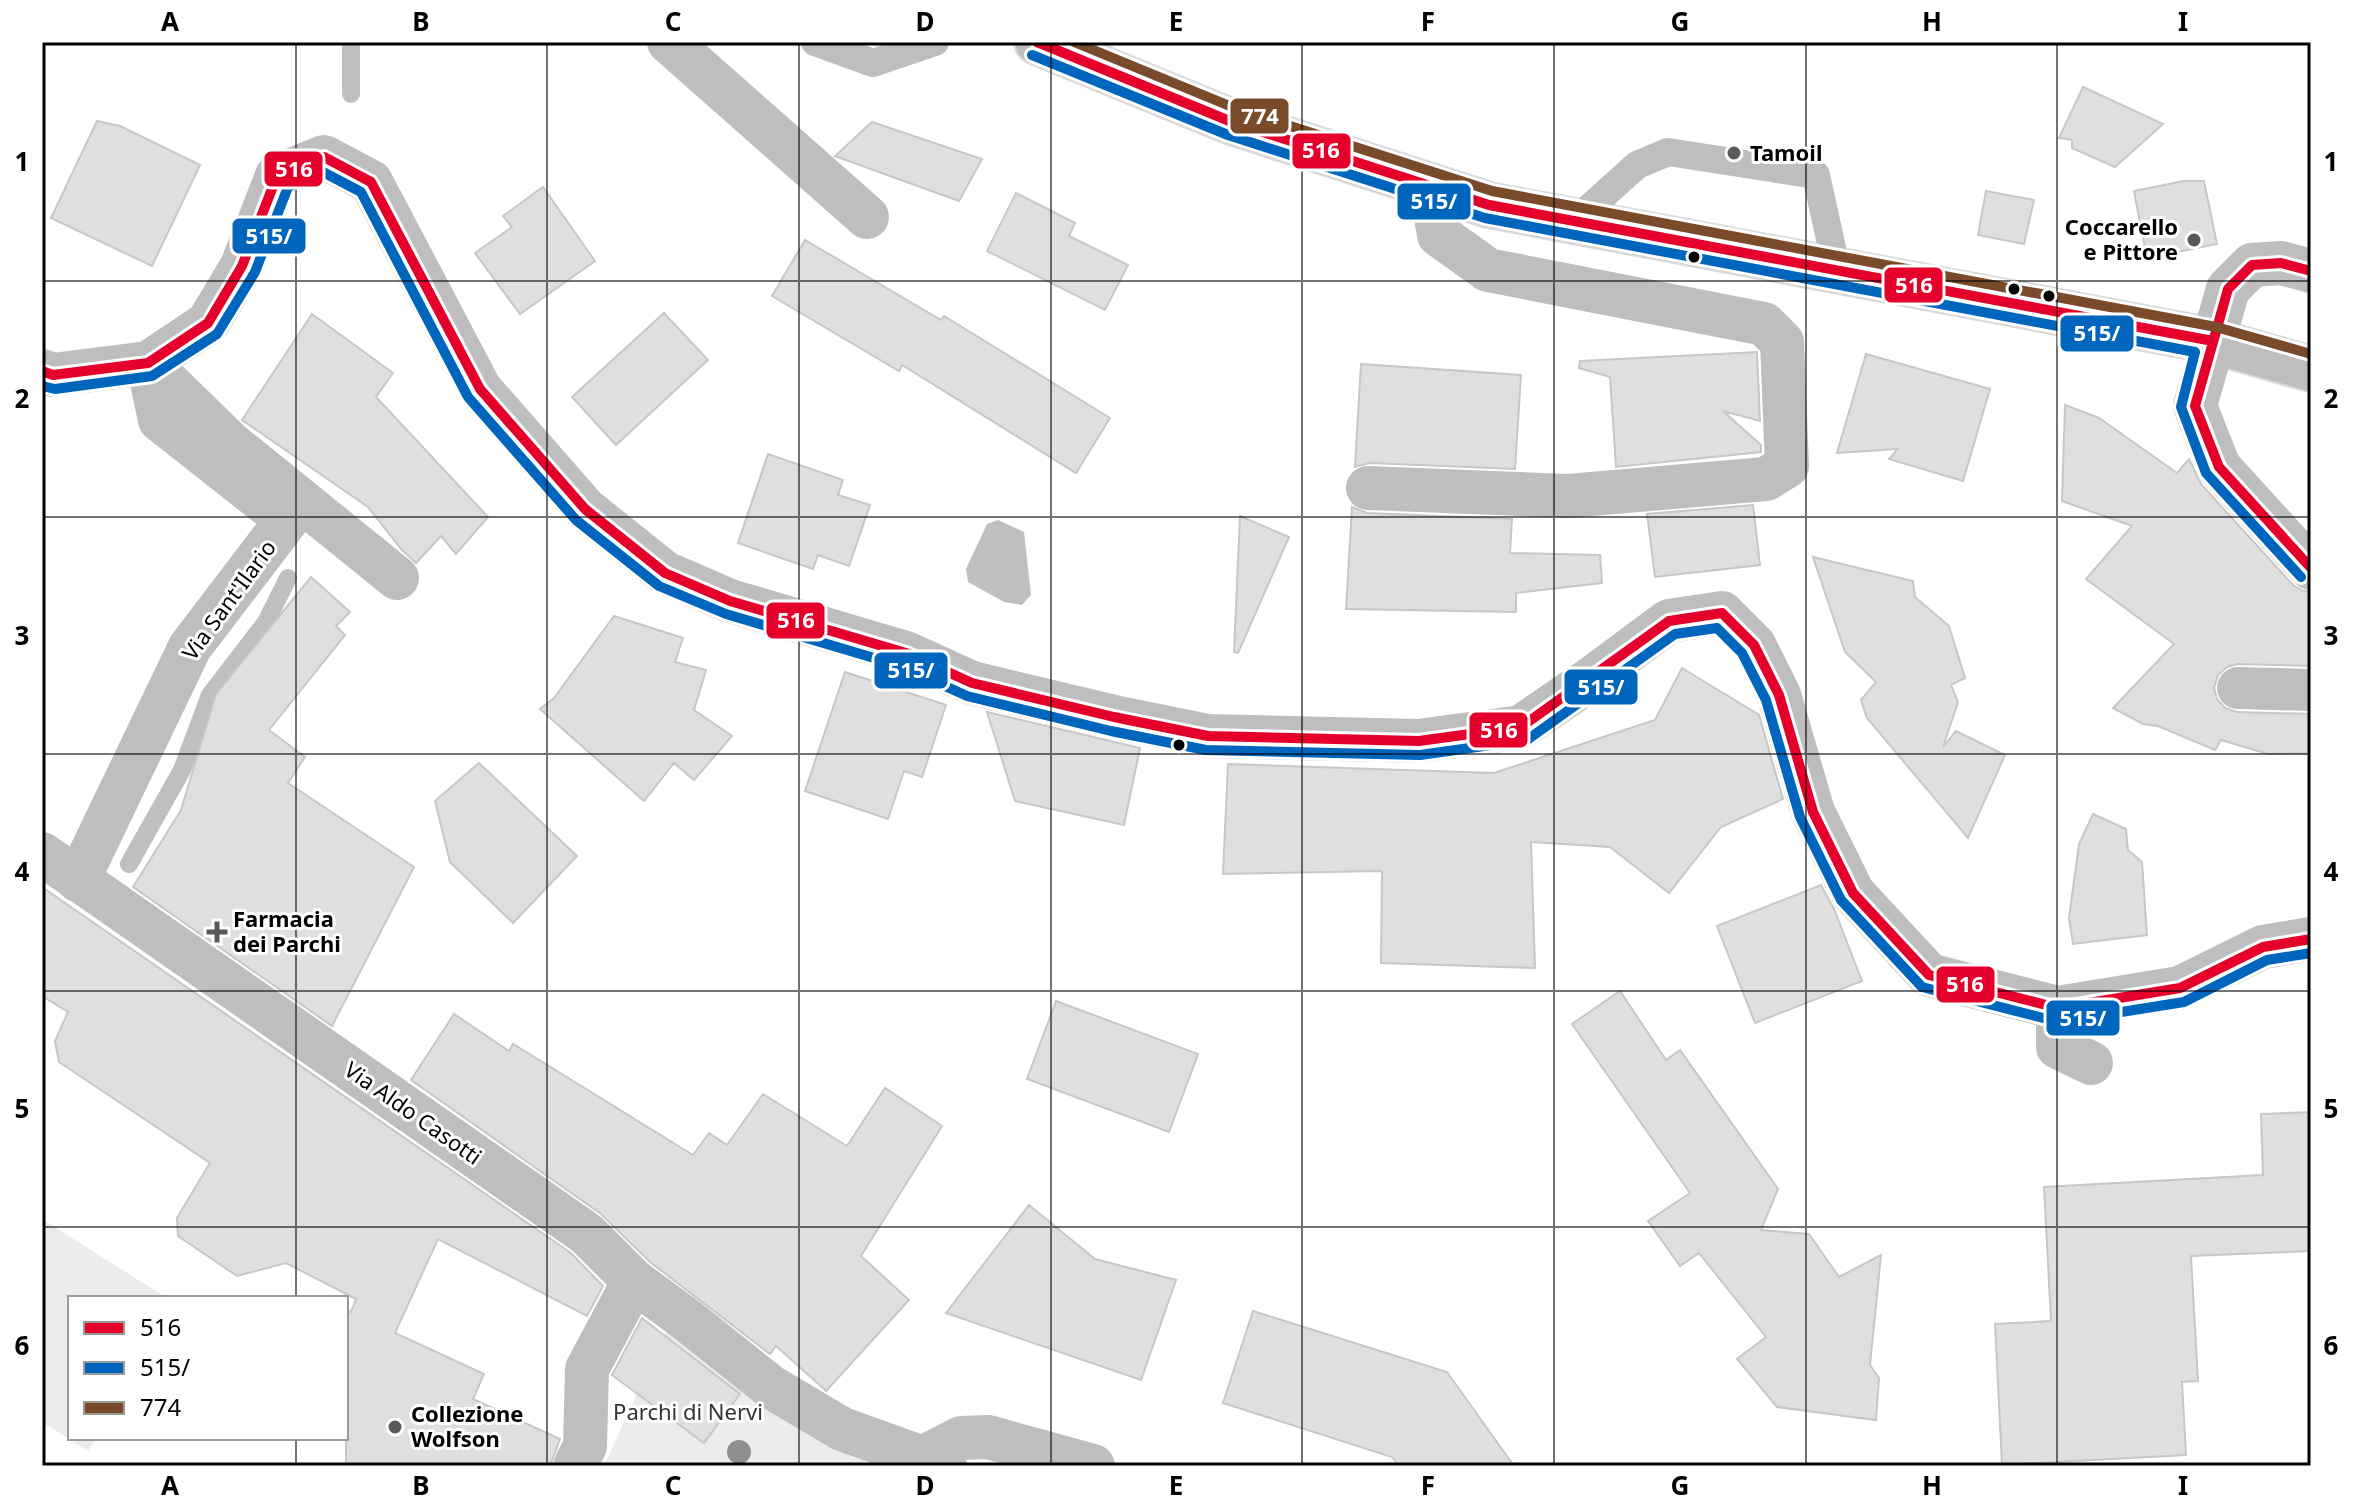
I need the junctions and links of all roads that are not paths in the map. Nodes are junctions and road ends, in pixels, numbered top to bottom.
1 (669, 42) edge
2 (815, 42) edge
3 (935, 42) edge
4 (1037, 42) edge
5 (1431, 187) junction
6 (867, 217) dead end
7 (1575, 221) junction
8 (1837, 271) junction
9 (2311, 271) edge
10 (2213, 341) junction
11 (148, 363) junction
12 (2311, 369) edge
13 (42, 371) edge
14 (1368, 488) dead end
15 (2311, 568) edge
16 (397, 578) dead end
17 (2238, 688) dead end
18 (2311, 690) edge
19 (42, 854) edge
20 (78, 880) junction
21 (2311, 939) edge
22 (2058, 1008) junction
23 (2091, 1063) dead end
24 (634, 1281) junction
25 (933, 1462) edge
26 (575, 1466) edge
27 (1093, 1466) edge

1 - 6 street
2 - 3 lane
4 - 5 street
5 - 7 street
5 - 14 street
7 - 8 street
7 - 8 lane
8 - 10 street
9 - 10 street
10 - 12 street
10 - 15 street
11 - 13 street
11 - 16 street
11 - 20 street, Via Sant'Ilario
11 - 22 street
17 - 18 street
19 - 20 street, Via Aldo Casotti
20 - 24 street, Via Aldo Casotti
21 - 22 street
22 - 23 street
24 - 25 street, Via Aldo Casotti
24 - 26 street
25 - 27 street

